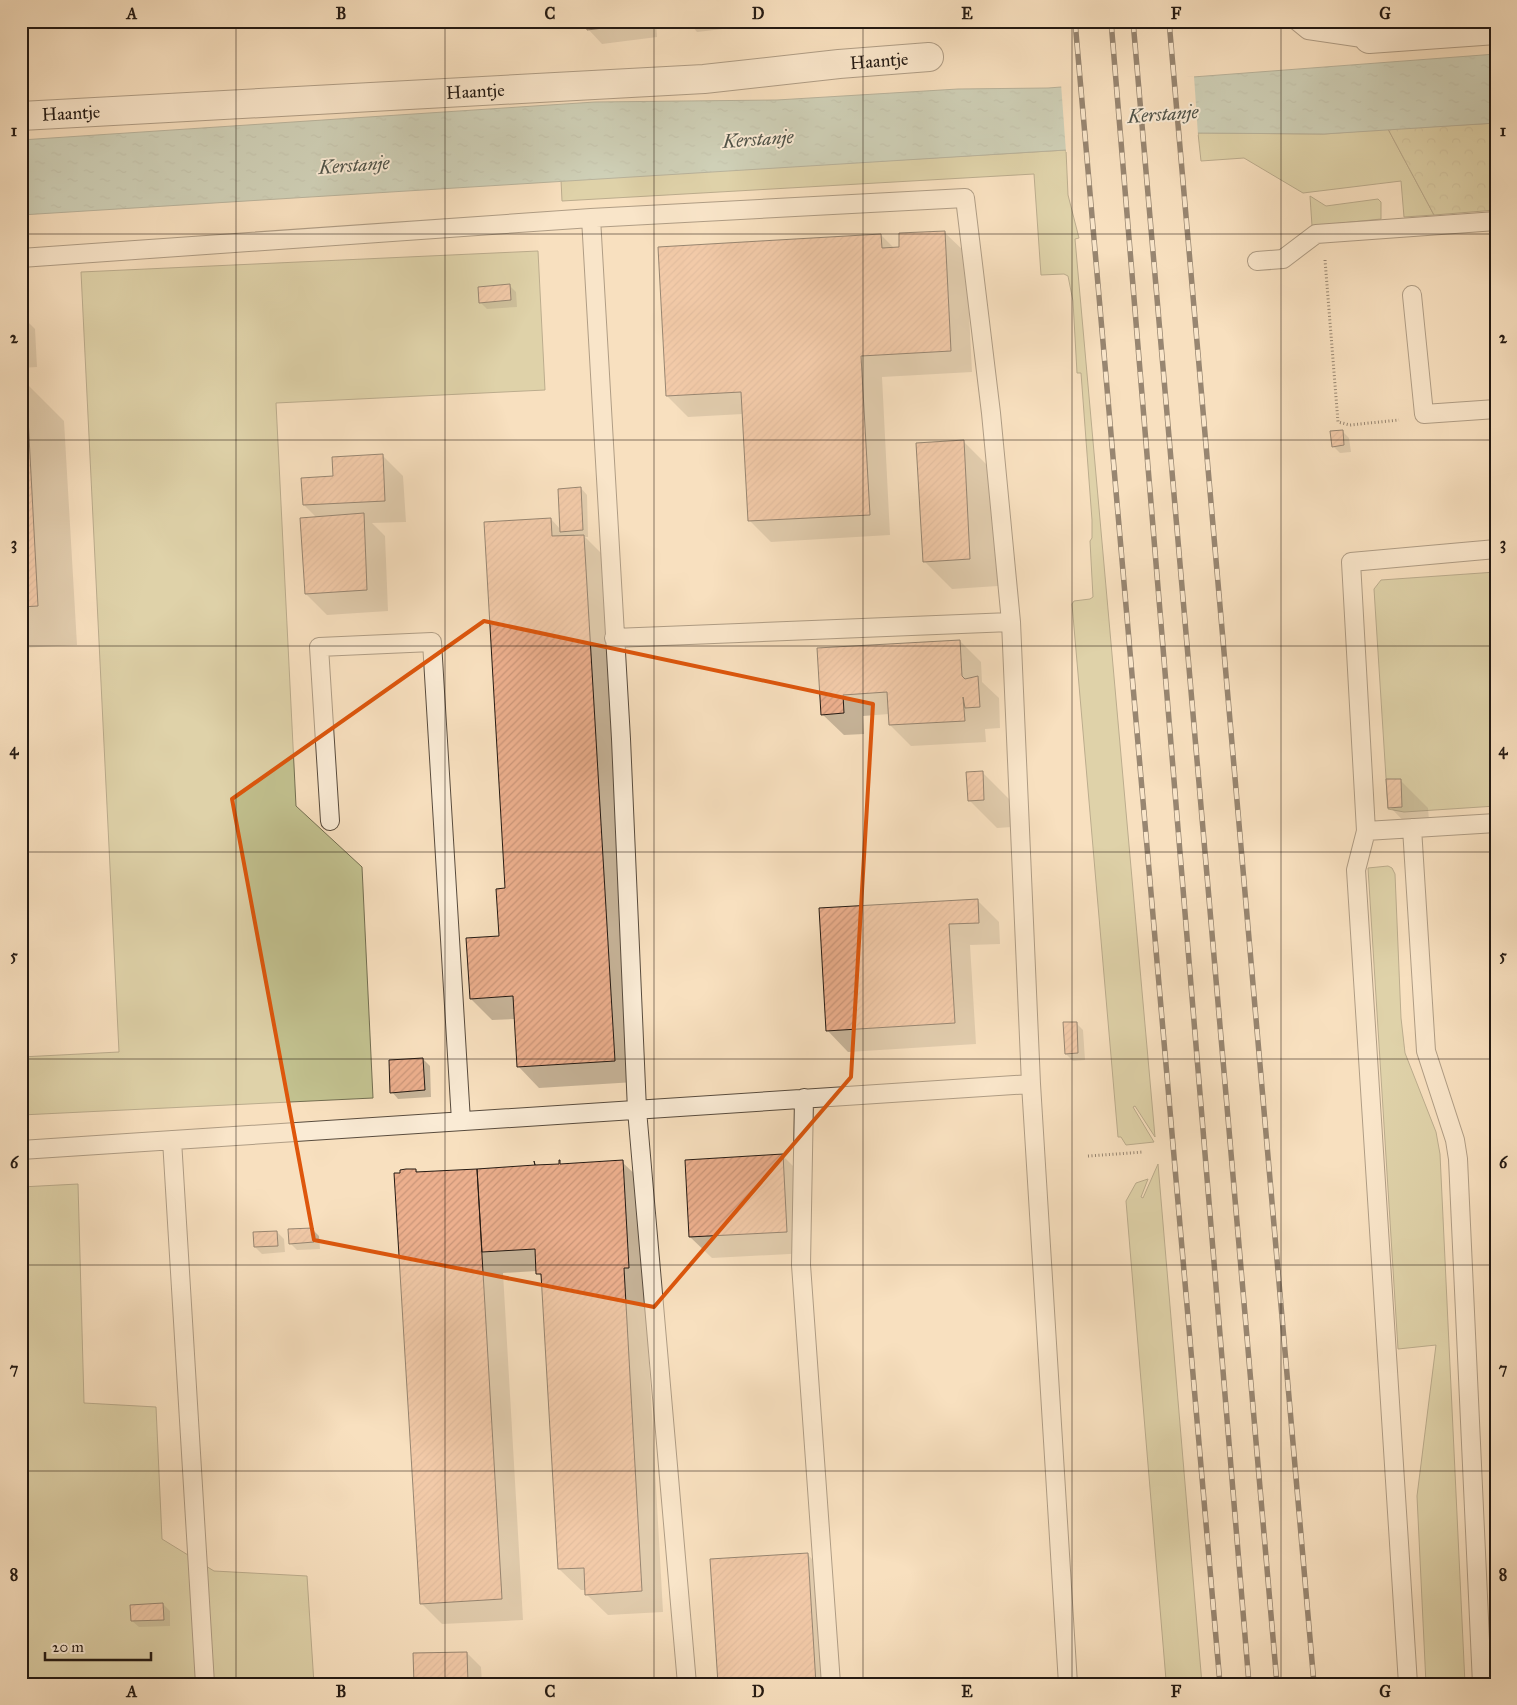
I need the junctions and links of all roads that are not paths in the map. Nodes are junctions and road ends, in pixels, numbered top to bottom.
1 (1297, 21) edge
2 (1496, 30) edge
3 (1368, 40) joint
4 (930, 57) dead end
5 (21, 116) edge
6 (591, 218) junction
7 (1496, 221) edge
8 (21, 258) edge
9 (1257, 261) dead end
10 (1412, 295) dead end
11 (1496, 409) edge
12 (1496, 549) edge
13 (1011, 622) junction
14 (614, 638) junction
15 (330, 820) dead end
16 (1496, 823) edge
17 (1412, 828) junction
18 (1366, 831) junction
19 (1032, 1084) junction
20 (804, 1098) junction
21 (637, 1110) junction
22 (461, 1121) junction
23 (172, 1140) junction
24 (21, 1150) edge
25 (205, 1684) edge
26 (687, 1684) edge
27 (831, 1684) edge
28 (1068, 1684) edge
29 (1408, 1684) edge
30 (1482, 1684) edge

1 - 3 lane
2 - 3 street
4 - 5 street, Haantje
6 - 8 lane
6 - 13 lane
6 - 14 lane
7 - 9 lane
10 - 11 lane
12 - 18 lane
13 - 14 lane
13 - 19 lane
14 - 21 lane
15 - 22 lane
16 - 17 lane
17 - 18 lane
17 - 30 lane
18 - 29 lane
19 - 20 lane
19 - 28 lane
20 - 21 lane
20 - 27 lane
21 - 22 lane
21 - 26 lane
22 - 23 lane
23 - 24 lane
23 - 25 lane

